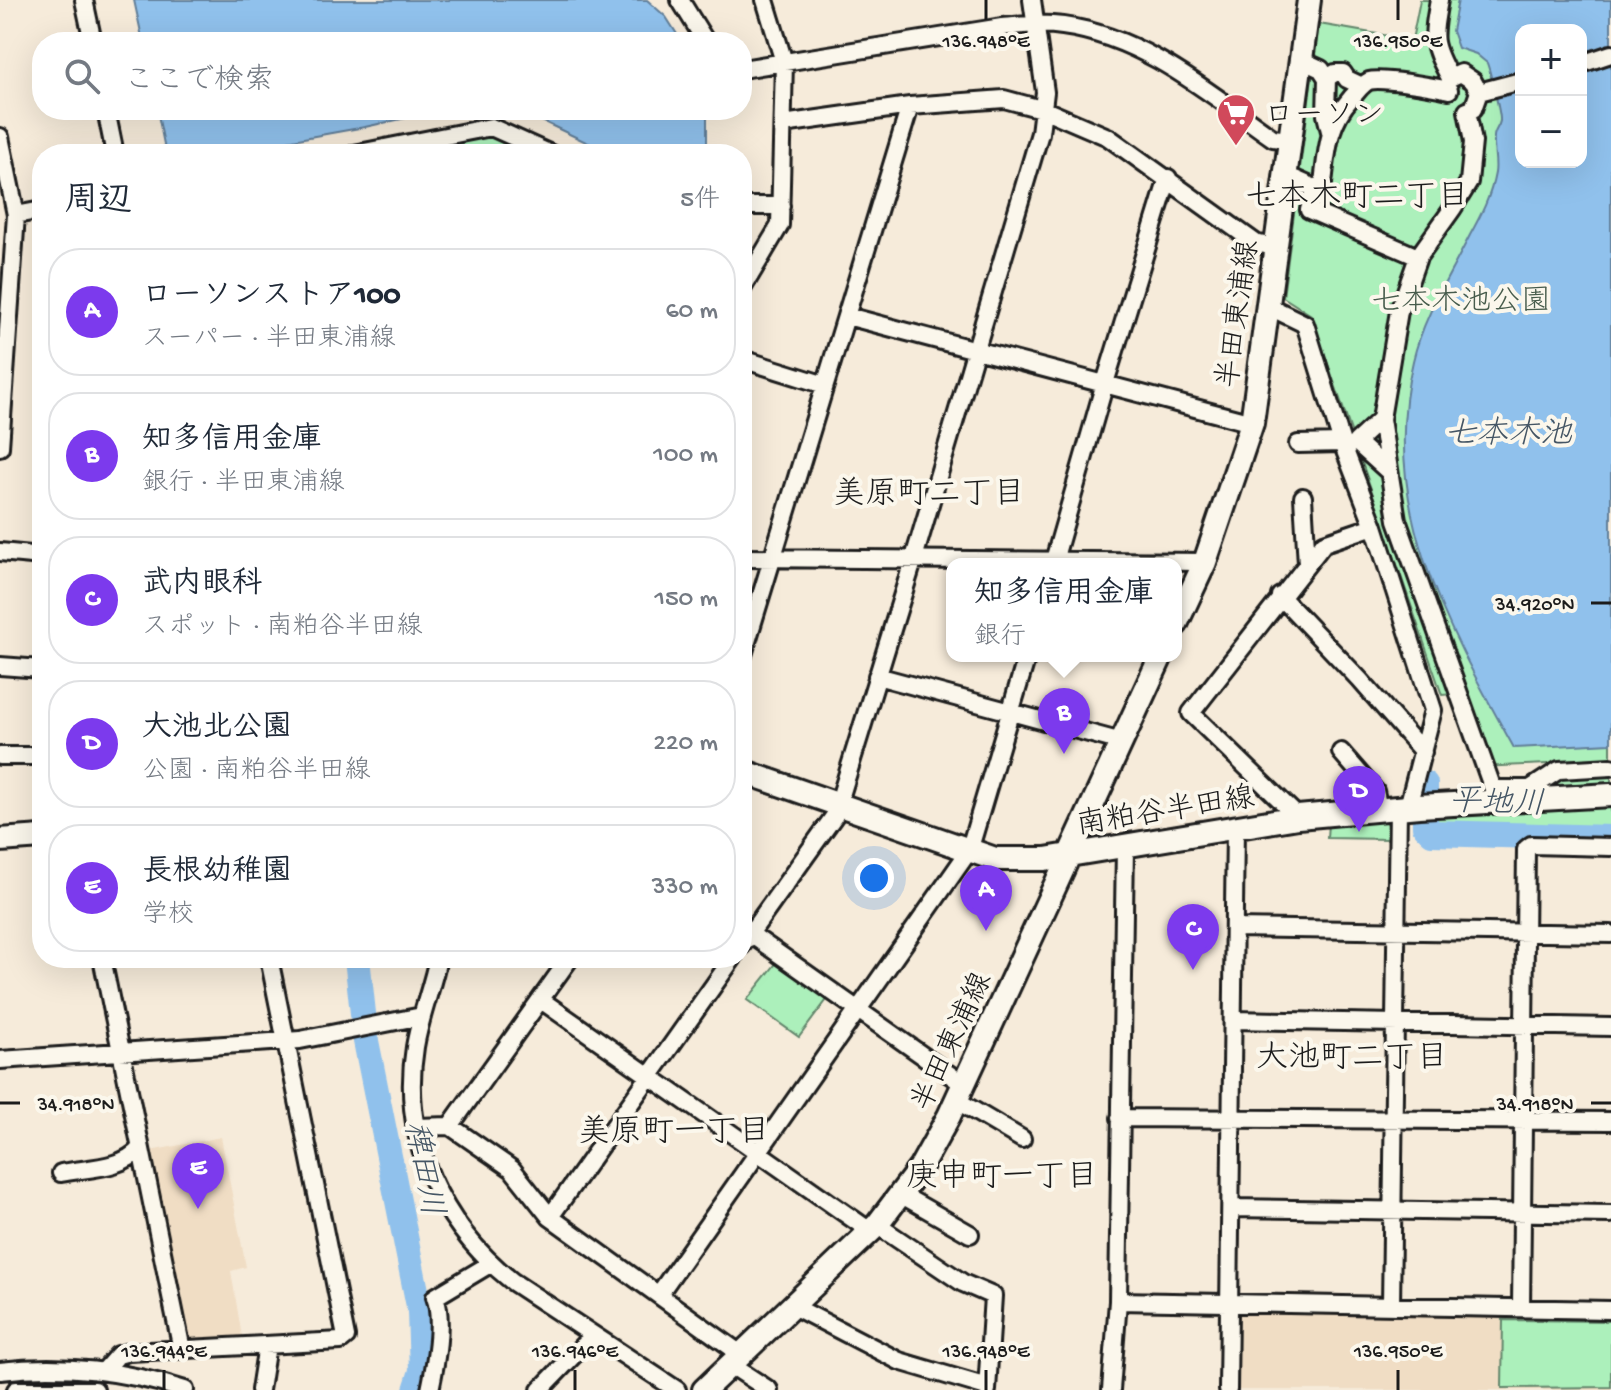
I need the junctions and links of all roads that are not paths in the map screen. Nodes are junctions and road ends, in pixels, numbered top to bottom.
1 (84, 0) edge
2 (680, 0) edge
3 (765, 0) edge
4 (1032, 0) edge
5 (1309, 0) edge
6 (1439, 0) edge
7 (1036, 24) junction
8 (91, 32) edge
9 (700, 32) edge
10 (1611, 54) edge
11 (784, 62) junction
12 (1587, 62) edge
13 (1310, 64) dead end
14 (752, 67) edge
15 (1327, 78) junction
16 (1454, 80) junction
17 (1515, 82) edge
18 (1362, 86) junction
19 (1487, 89) junction
20 (910, 106) junction
21 (1045, 110) junction
22 (1467, 111) junction
23 (108, 120) edge
24 (783, 124) junction
25 (1330, 131) junction
26 (0, 137) edge
27 (1289, 140) junction
28 (113, 144) edge
29 (416, 144) edge
30 (529, 144) edge
31 (1168, 178) junction
32 (1295, 179) dead end
33 (1322, 191) junction
34 (1292, 205) dead end
35 (752, 206) edge
36 (781, 206) junction
37 (1309, 210) junction
38 (32, 212) edge
39 (16, 215) junction
40 (1275, 246) junction
41 (1418, 257) junction
42 (752, 272) edge
43 (1268, 306) junction
44 (847, 316) junction
45 (977, 350) junction
46 (752, 362) edge
47 (1105, 383) junction
48 (825, 385) junction
49 (1381, 419) junction
50 (1252, 423) junction
51 (1349, 443) junction
52 (1298, 444) dead end
53 (0, 447) edge
54 (1387, 470) junction
55 (1303, 497) dead end
56 (1374, 526) junction
57 (0, 552) edge
58 (32, 555) edge
59 (752, 558) edge
60 (914, 558) junction
61 (1055, 558) edge
62 (772, 559) junction
63 (946, 559) edge
64 (1182, 562) edge
65 (1205, 562) junction
66 (1307, 564) junction
67 (1280, 596) junction
68 (1182, 611) edge
69 (752, 625) edge
70 (1025, 662) edge
71 (1158, 662) edge
72 (0, 666) edge
73 (32, 668) edge
74 (877, 676) junction
75 (1011, 711) junction
76 (1122, 742) junction
77 (1341, 752) dead end
78 (1423, 752) junction
79 (0, 756) edge
80 (32, 756) edge
81 (1611, 767) edge
82 (752, 775) edge
83 (1611, 795) edge
84 (838, 805) junction
85 (1407, 807) junction
86 (1298, 817) junction
87 (1235, 828) junction
88 (32, 838) edge
89 (0, 840) edge
90 (1125, 847) junction
91 (1611, 847) edge
92 (969, 851) junction
93 (1070, 854) junction
94 (752, 927) edge
95 (1235, 928) junction
96 (1396, 929) junction
97 (1527, 932) junction
98 (1611, 934) edge
99 (752, 941) edge
100 (104, 968) edge
101 (271, 968) edge
102 (435, 968) edge
103 (563, 968) edge
104 (726, 968) edge
105 (541, 1000) junction
106 (857, 1011) junction
107 (422, 1016) junction
108 (1233, 1020) junction
109 (1395, 1023) junction
110 (1526, 1025) junction
111 (1611, 1027) edge
112 (285, 1039) junction
113 (121, 1051) junction
114 (0, 1060) edge
115 (650, 1076) junction
116 (960, 1092) junction
117 (1120, 1118) junction
118 (1232, 1118) junction
119 (1524, 1120) junction
120 (1393, 1121) junction
121 (1611, 1121) edge
122 (450, 1126) junction
123 (415, 1127) junction
124 (1022, 1139) dead end
125 (140, 1148) junction
126 (757, 1152) junction
127 (61, 1173) dead end
128 (902, 1195) junction
129 (1231, 1208) junction
130 (1392, 1210) junction
131 (1521, 1213) junction
132 (1611, 1214) edge
133 (550, 1217) junction
134 (874, 1228) junction
135 (970, 1234) dead end
136 (490, 1264) junction
137 (659, 1294) junction
138 (1118, 1301) junction
139 (1229, 1303) junction
140 (1391, 1305) junction
141 (793, 1306) junction
142 (1521, 1308) junction
143 (1611, 1310) edge
144 (593, 1335) junction
145 (267, 1345) junction
146 (182, 1350) junction
147 (737, 1360) junction
148 (0, 1369) edge
149 (104, 1371) junction
150 (987, 1388) edge
151 (5, 1390) edge
152 (16, 1390) edge
153 (95, 1390) edge
154 (185, 1390) edge
155 (260, 1390) edge
156 (430, 1390) edge
157 (540, 1390) edge
158 (677, 1390) edge
159 (704, 1390) edge
160 (769, 1390) edge
161 (1111, 1390) edge
162 (1228, 1390) edge

1 - 8 street
2 - 9 street
3 - 11 street
4 - 7 street
5 - 27 main road, 半田東浦線
6 - 16 street
7 - 11 street
7 - 21 street
7 - 27 street
10 - 12 street
11 - 14 street
11 - 24 street
13 - 15 street
15 - 18 street
15 - 25 street
16 - 18 street
16 - 19 street
16 - 22 street
17 - 19 street
18 - 25 street
19 - 22 street
20 - 21 street
20 - 24 street
20 - 44 street
21 - 31 street
21 - 45 street
22 - 41 street
23 - 28 street
24 - 36 street
25 - 33 street
26 - 39 street
27 - 40 main road, 半田東浦線
29 - 30 street
31 - 40 street
31 - 47 street
32 - 33 street
33 - 37 street
34 - 37 street
35 - 36 street
36 - 42 street
37 - 41 street
38 - 39 street
39 - 53 street
40 - 43 main road, 半田東浦線
41 - 49 street
43 - 50 main road, 半田東浦線
43 - 51 street
44 - 45 street
44 - 48 street
45 - 47 street
45 - 60 street
46 - 48 street
47 - 50 street
47 - 61 street
48 - 62 street
49 - 51 street
49 - 54 street
50 - 65 main road, 半田東浦線
51 - 52 street
51 - 54 street
51 - 56 street
54 - 81 street
55 - 66 street
56 - 66 street
56 - 78 street
57 - 58 street
59 - 62 street
60 - 62 street
60 - 63 street
60 - 74 street
62 - 69 street
64 - 65 street
65 - 68 main road, 半田東浦線
66 - 67 street
67 - 78 street
67 - 86 street
70 - 75 street
71 - 76 main road, 半田東浦線
72 - 73 street
74 - 75 street
74 - 84 street
75 - 76 street
75 - 92 street
76 - 93 main road, 半田東浦線
77 - 85 street
78 - 85 street
79 - 80 street
82 - 84 main road, 南粕谷半田線
83 - 85 main road, 南粕谷半田線
84 - 92 main road, 南粕谷半田線
84 - 94 street
85 - 86 main road, 南粕谷半田線
85 - 96 street
86 - 87 main road, 南粕谷半田線
87 - 90 main road, 南粕谷半田線
87 - 95 street
88 - 89 main road
90 - 93 main road, 南粕谷半田線
90 - 117 street
91 - 97 street
92 - 93 main road, 南粕谷半田線
92 - 106 street
93 - 116 main road, 半田東浦線
95 - 96 street
95 - 108 street
96 - 97 street
96 - 109 street
97 - 98 street
97 - 110 street
99 - 106 street
100 - 113 street
101 - 112 street
102 - 107 street
103 - 105 street
104 - 115 street
105 - 115 street
105 - 122 street
106 - 116 street
106 - 126 street
107 - 112 street
107 - 123 street
108 - 109 street
108 - 118 street
109 - 110 street
109 - 120 street
110 - 111 street
110 - 119 street
112 - 113 street
112 - 145 street
113 - 114 street
113 - 125 street
115 - 126 street
115 - 133 street
116 - 124 street
116 - 128 main road, 半田東浦線
117 - 118 street
117 - 138 street
118 - 120 street
118 - 129 street
119 - 120 street
119 - 121 street
119 - 131 street
120 - 130 street
122 - 123 street
122 - 133 street
123 - 136 street
125 - 127 street
125 - 146 street
126 - 134 street
126 - 137 street
128 - 134 main road, 半田東浦線
128 - 135 street
129 - 130 street
129 - 139 street
130 - 131 street
130 - 140 street
131 - 132 street
131 - 142 street
133 - 137 street
134 - 141 main road, 半田東浦線
134 - 150 street
136 - 144 street
136 - 156 street
137 - 147 street
138 - 139 street
138 - 161 street
139 - 140 street
139 - 162 street
140 - 142 street
141 - 147 main road, 半田東浦線
141 - 150 street
142 - 143 street
144 - 157 street
144 - 158 street
145 - 146 street
145 - 155 street
146 - 149 street
147 - 159 main road, 半田東浦線
147 - 160 street
148 - 149 street
148 - 151 street
149 - 154 street
152 - 153 street

